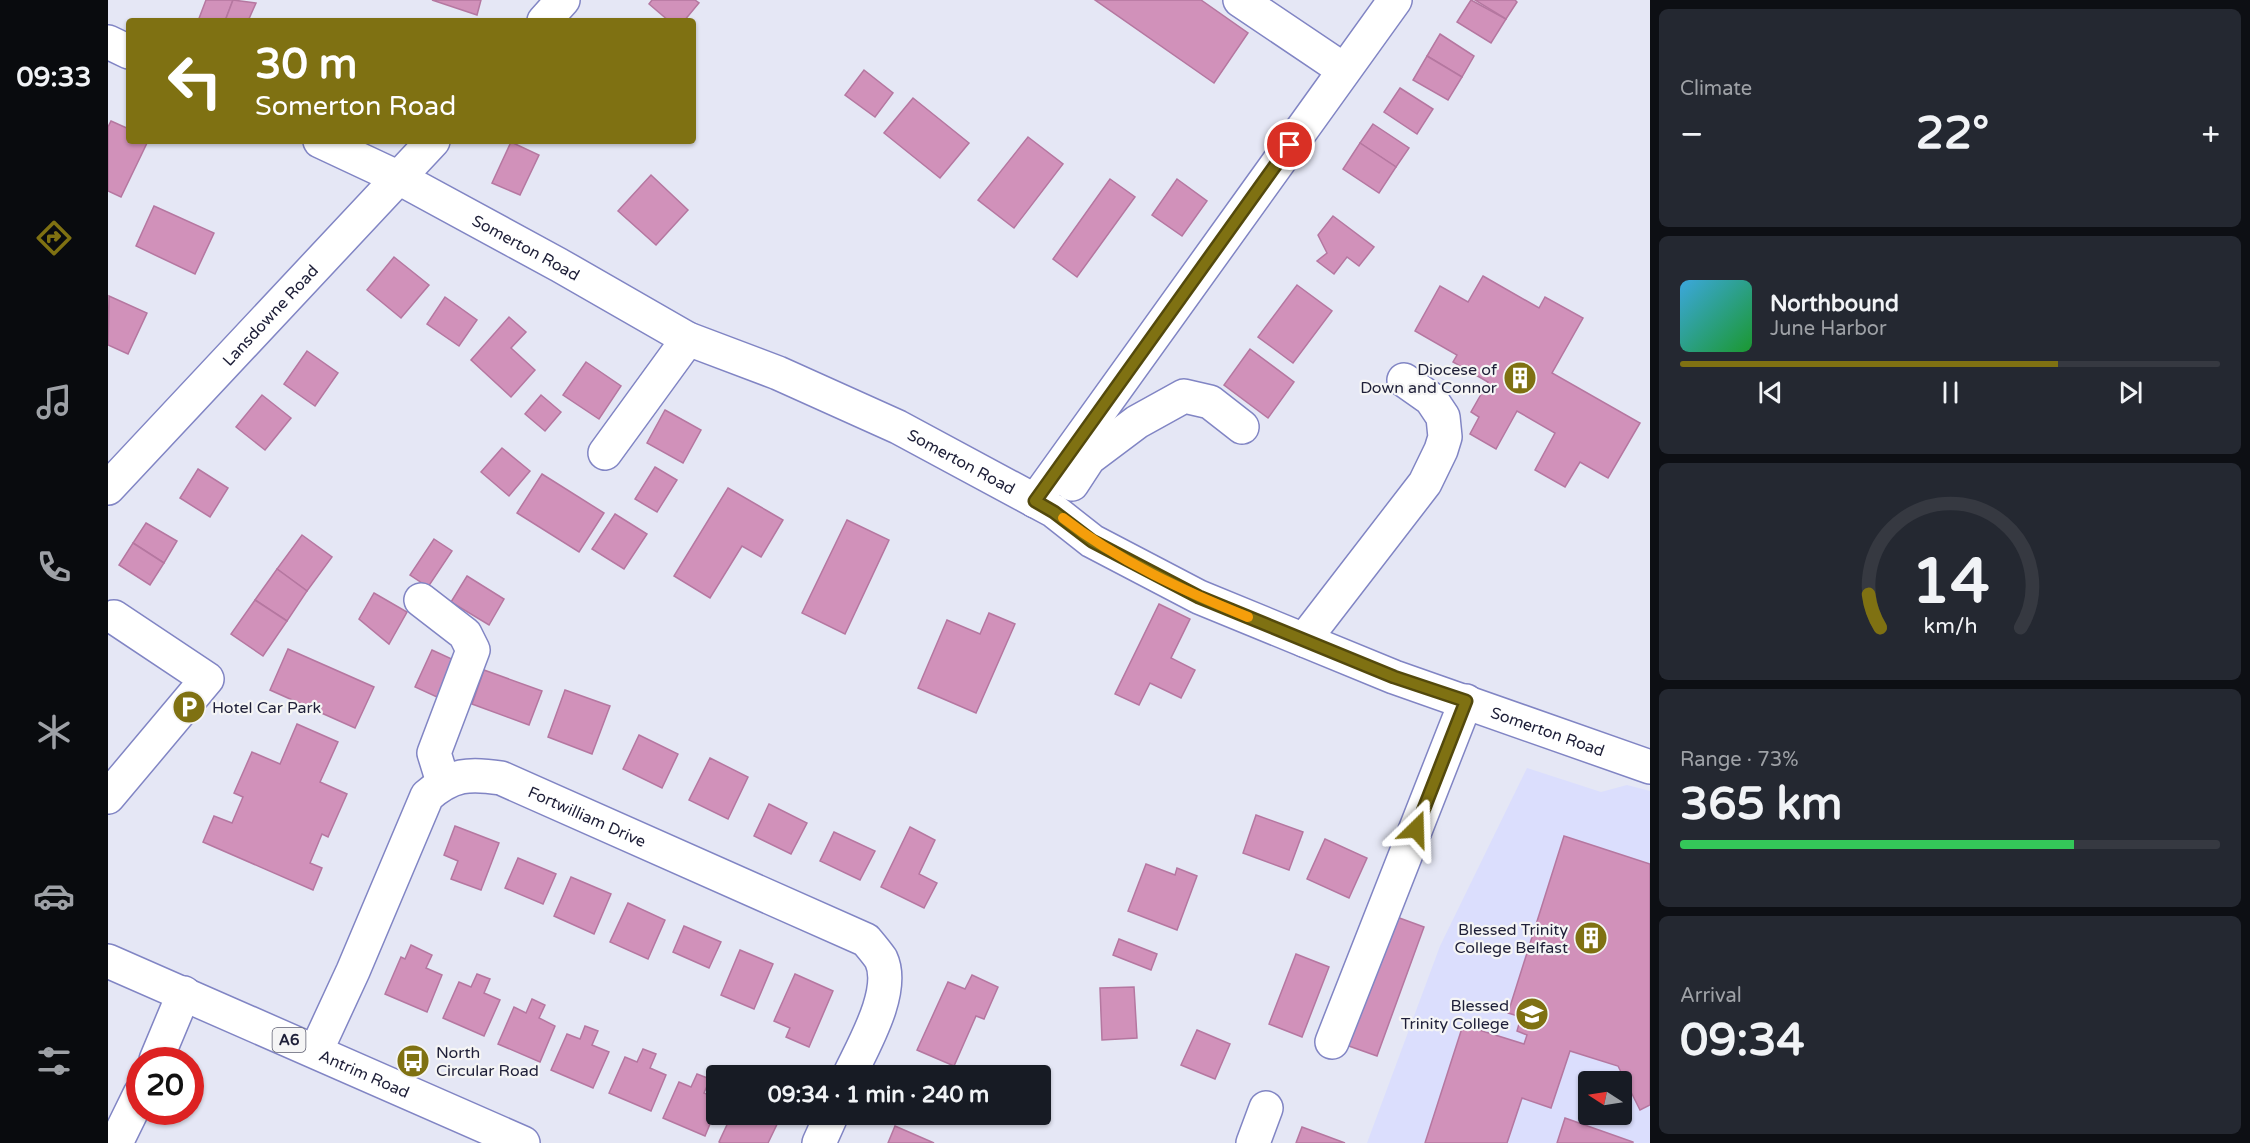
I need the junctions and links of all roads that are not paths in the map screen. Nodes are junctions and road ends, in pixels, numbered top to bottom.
1 (563, 0) edge
2 (1240, 0) edge
3 (1395, 0) edge
4 (547, 18) edge
5 (108, 42) edge
6 (126, 51) edge
7 (1344, 70) junction
8 (326, 144) edge
9 (430, 144) edge
10 (399, 178) junction
11 (688, 339) junction
12 (1404, 380) dead end
13 (1242, 426) dead end
14 (605, 453) dead end
15 (108, 488) edge
16 (1044, 506) junction
17 (421, 600) dead end
18 (114, 617) dead end
19 (1304, 640) junction
20 (1466, 701) junction
21 (1650, 767) edge
22 (443, 782) junction
23 (108, 797) edge
24 (108, 961) edge
25 (184, 993) junction
26 (1332, 1042) dead end
27 (161, 1047) edge
28 (316, 1051) junction
29 (854, 1065) edge
30 (1266, 1108) dead end
31 (126, 1123) edge
32 (827, 1125) edge
33 (116, 1143) edge
34 (523, 1143) edge
35 (819, 1143) edge
36 (1253, 1143) edge

1 - 4 main road
2 - 7 main road
3 - 7 main road
5 - 6 main road
7 - 16 main road
8 - 10 main road, Somerton Road
9 - 10 main road, Lansdowne Road
10 - 11 main road, Somerton Road
10 - 15 main road, Lansdowne Road
11 - 14 main road
11 - 16 main road, Somerton Road
12 - 19 main road
13 - 16 main road
16 - 19 main road, Somerton Road
17 - 22 main road
18 - 23 main road
19 - 20 main road, Somerton Road
20 - 21 main road, Somerton Road
20 - 26 main road
22 - 28 main road
22 - 29 main road, Fortwilliam Drive
24 - 25 main road, Antrim Road / A6
25 - 27 main road
25 - 28 main road, Antrim Road / A6
28 - 34 main road, Antrim Road / A6
30 - 36 main road
31 - 33 main road
32 - 35 main road

